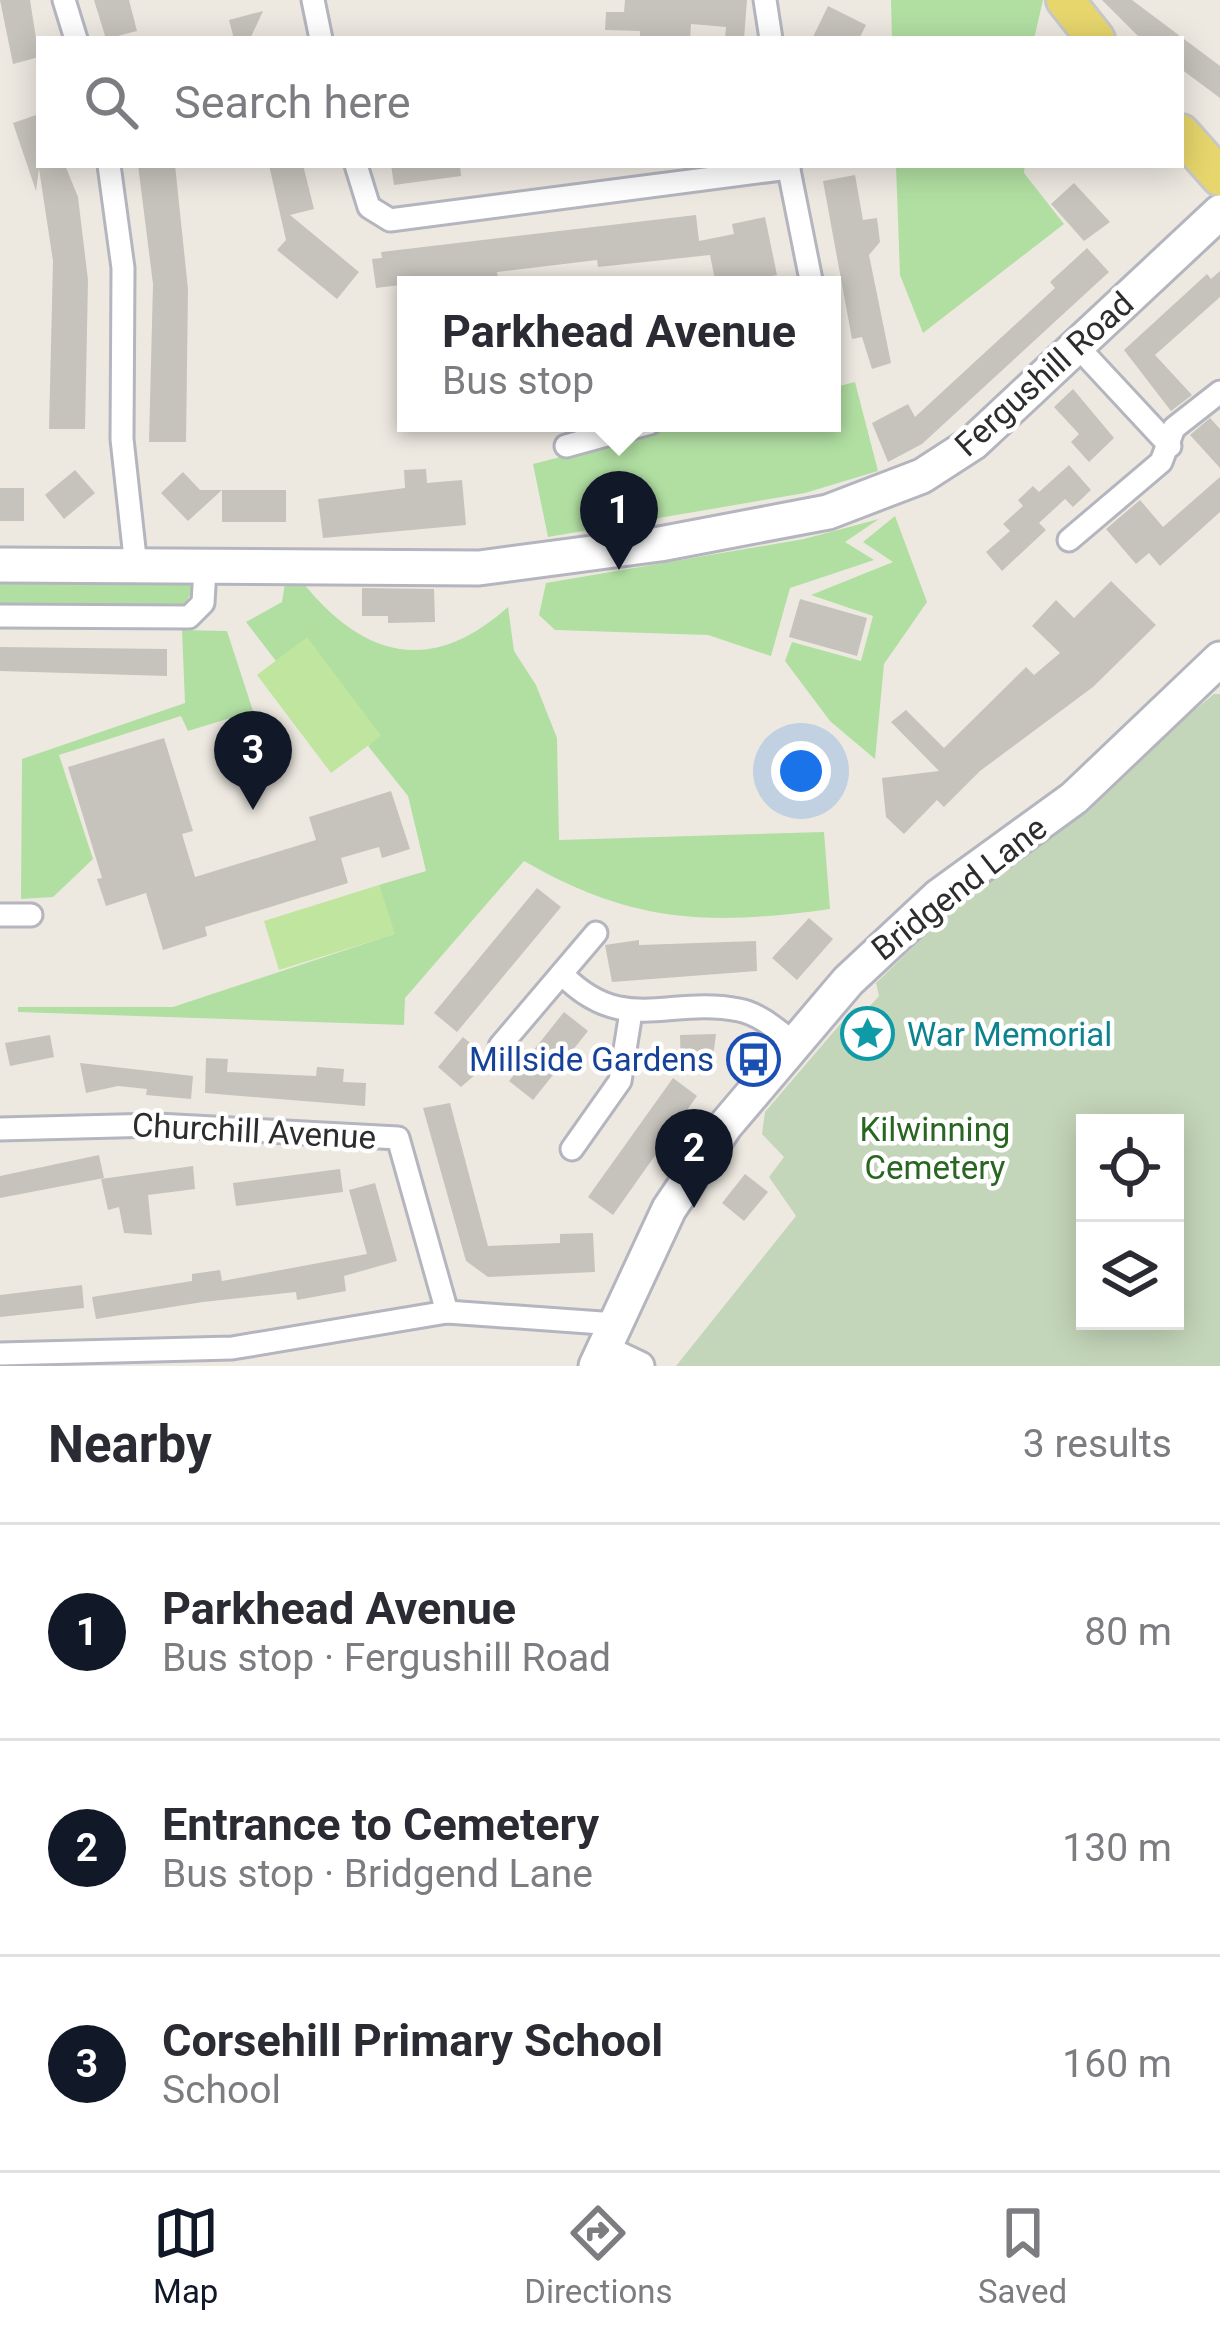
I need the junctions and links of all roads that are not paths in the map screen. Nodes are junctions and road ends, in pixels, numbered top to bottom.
1 (64, 0) edge
2 (313, 0) edge
3 (766, 0) edge
4 (75, 36) edge
5 (320, 36) edge
6 (771, 36) edge
7 (1184, 136) edge
8 (109, 168) edge
9 (357, 168) edge
10 (781, 168) edge
11 (789, 168) edge
12 (1220, 177) edge
13 (1220, 212) edge
14 (810, 276) edge
15 (1077, 346) junction
16 (1220, 392) edge
17 (617, 432) edge
18 (566, 446) dead end
19 (1170, 446) junction
20 (1069, 540) dead end
21 (0, 565) edge
22 (136, 567) junction
23 (206, 568) junction
24 (0, 616) edge
25 (1220, 659) edge
26 (0, 915) edge
27 (32, 915) dead end
28 (596, 933) dead end
29 (563, 975) junction
30 (631, 1012) junction
31 (794, 1043) junction
32 (500, 1046) dead end
33 (0, 1129) edge
34 (572, 1149) dead end
35 (447, 1312) junction
36 (606, 1346) edge
37 (0, 1354) edge
38 (640, 1366) edge

1 - 4 street
2 - 5 street
3 - 6 street
7 - 12 main road
8 - 22 street
9 - 10 street
11 - 14 street
13 - 15 main road, Fergushill Road
15 - 19 street
15 - 23 main road, Fergushill Road
16 - 19 street
17 - 18 street
19 - 20 street
21 - 22 main road, Fergushill Road
22 - 23 main road, Fergushill Road
23 - 24 street
25 - 31 main road, Bridgend Lane
26 - 27 street
28 - 29 street
29 - 30 street
29 - 32 street
30 - 31 street
30 - 34 street
31 - 36 main road, Bridgend Lane
33 - 35 street, Churchill Avenue
35 - 36 street
35 - 37 street
36 - 38 street

